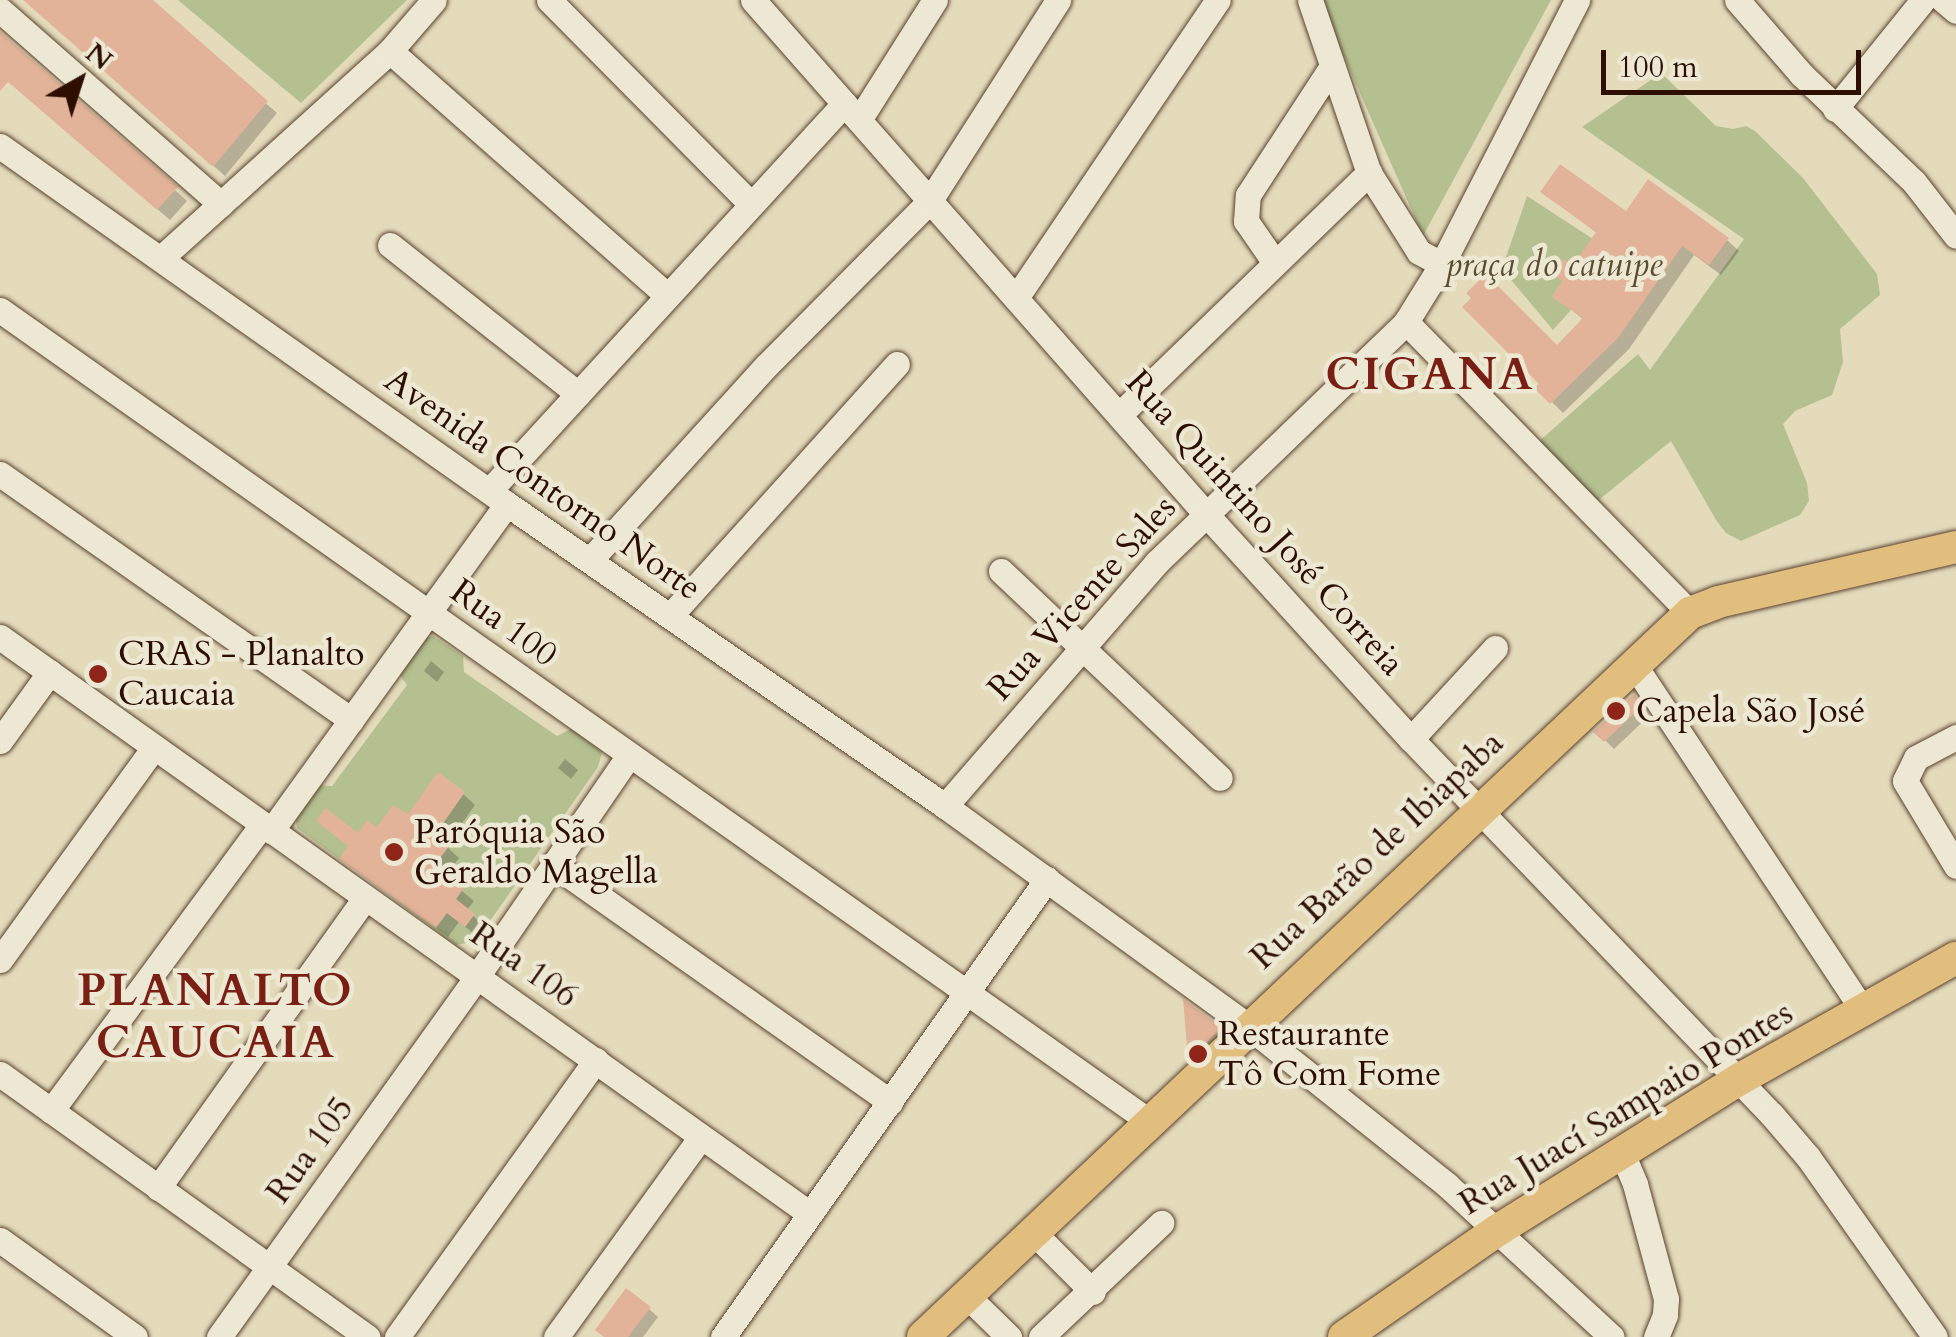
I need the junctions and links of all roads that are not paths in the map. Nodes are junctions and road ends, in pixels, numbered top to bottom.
1 (434, 0) edge
2 (549, 0) edge
3 (935, 0) edge
4 (1058, 0) edge
5 (1218, 0) edge
6 (1310, 0) edge
7 (1577, 0) edge
8 (1737, 0) edge
9 (1923, 0) edge
10 (1943, 0) edge
11 (767, 6) edge
12 (0, 10) edge
13 (1956, 11) edge
14 (390, 51) junction
15 (1332, 66) junction
16 (1835, 109) junction
17 (852, 112) junction
18 (0, 146) edge
19 (1369, 173) junction
20 (930, 202) junction
21 (750, 203) junction
22 (221, 204) junction
23 (1956, 236) edge
24 (390, 245) dead end
25 (161, 258) junction
26 (1275, 263) junction
27 (1442, 264) junction
28 (668, 295) junction
29 (1016, 298) junction
30 (0, 310) edge
31 (1406, 322) junction
32 (897, 364) dead end
33 (578, 394) junction
34 (1120, 414) junction
35 (0, 474) edge
36 (499, 497) junction
37 (1204, 513) junction
38 (1956, 547) edge
39 (590, 560) junction
40 (1001, 571) dead end
41 (428, 610) junction
42 (1690, 613) junction
43 (670, 616) junction
44 (0, 637) edge
45 (1085, 647) junction
46 (1495, 648) dead end
47 (1633, 663) junction
48 (50, 672) junction
49 (350, 720) junction
50 (1956, 737) edge
51 (1411, 739) junction
52 (0, 741) edge
53 (154, 747) junction
54 (628, 757) junction
55 (1220, 778) dead end
56 (944, 806) junction
57 (1478, 811) junction
58 (267, 828) junction
59 (554, 864) junction
60 (1956, 866) edge
61 (1047, 879) junction
62 (364, 898) junction
63 (1956, 958) edge
64 (0, 960) edge
65 (478, 976) junction
66 (967, 992) junction
67 (1864, 1012) junction
68 (1248, 1026) junction
69 (596, 1060) junction
70 (0, 1074) edge
71 (1740, 1079) junction
72 (890, 1102) junction
73 (51, 1110) junction
74 (1148, 1120) junction
75 (701, 1137) junction
76 (1622, 1153) junction
77 (158, 1188) junction
78 (810, 1214) junction
79 (1161, 1223) dead end
80 (1498, 1230) junction
81 (1032, 1231) junction
82 (0, 1240) edge
83 (268, 1268) junction
84 (1094, 1292) junction
85 (967, 1296) junction
86 (135, 1337) edge
87 (218, 1337) edge
88 (367, 1337) edge
89 (397, 1337) edge
90 (556, 1337) edge
91 (723, 1337) edge
92 (924, 1337) edge
93 (1009, 1337) edge
94 (1041, 1337) edge
95 (1344, 1337) edge
96 (1612, 1337) edge
97 (1656, 1337) edge
98 (1935, 1337) edge

1 - 14 street
2 - 21 street
3 - 17 street
4 - 20 street
5 - 29 street
6 - 15 street
7 - 27 street, Rua Vicente Sales
8 - 16 street
9 - 16 street
10 - 13 street
11 - 17 street, Rua Quintino José Correia
12 - 22 street
14 - 22 street
14 - 28 street
15 - 19 street
15 - 26 street
16 - 23 street
17 - 20 street, Rua Quintino José Correia
17 - 21 street
18 - 25 street, Avenida Contorno Norte
19 - 26 street
19 - 27 street
20 - 29 street, Rua Quintino José Correia
20 - 39 street
21 - 28 street
22 - 25 street
24 - 33 street
25 - 36 street, Avenida Contorno Norte
26 - 34 street
27 - 31 street, Rua Vicente Sales
28 - 33 street
29 - 34 street, Rua Quintino José Correia
30 - 41 street, Rua 100
31 - 37 street, Rua Vicente Sales
31 - 42 street
32 - 43 street
33 - 36 street
34 - 37 street, Rua Quintino José Correia
35 - 49 street
36 - 39 street, Avenida Contorno Norte
36 - 41 street
37 - 45 street, Rua Vicente Sales
37 - 51 street, Rua Quintino José Correia
38 - 42 main road, Rua Barão de Ibiapaba
39 - 43 street, Avenida Contorno Norte
40 - 45 street
41 - 49 street
41 - 54 street, Rua 100
42 - 47 main road, Rua Barão de Ibiapaba
43 - 56 street, Avenida Contorno Norte
44 - 48 street, Rua 106
45 - 55 street
45 - 56 street, Rua Vicente Sales
46 - 51 street
47 - 57 main road, Rua Barão de Ibiapaba
47 - 67 street
48 - 52 street
48 - 53 street, Rua 106
49 - 58 street
50 - 60 street
51 - 57 street, Rua Quintino José Correia
53 - 58 street, Rua 106
53 - 64 street
54 - 59 street, Rua 105
54 - 66 street, Rua 100
56 - 61 street, Avenida Contorno Norte
57 - 68 main road, Rua Barão de Ibiapaba
57 - 71 street, Rua Quintino José Correia
58 - 62 street, Rua 106
58 - 73 street
59 - 65 street, Rua 105
59 - 72 street
61 - 66 street
61 - 68 street, Avenida Contorno Norte
62 - 65 street, Rua 106
62 - 77 street
63 - 67 main road, Rua Juací Sampaio Pontes
65 - 69 street, Rua 106
65 - 83 street, Rua 105
66 - 72 street
66 - 74 street, Rua 100
67 - 71 main road, Rua Juací Sampaio Pontes
68 - 74 main road, Rua Barão de Ibiapaba
68 - 80 street, Avenida Contorno Norte
69 - 75 street, Rua 106
69 - 89 street
70 - 73 street
71 - 76 main road, Rua Juací Sampaio Pontes
71 - 98 street, Rua Quintino José Correia
72 - 78 street
73 - 77 street
74 - 81 main road, Rua Barão de Ibiapaba
75 - 78 street, Rua 106
75 - 90 street
76 - 80 main road, Rua Juací Sampaio Pontes
76 - 97 street
77 - 83 street
78 - 91 street
79 - 84 street
80 - 95 main road, Rua Juací Sampaio Pontes
80 - 96 street, Avenida Contorno Norte
81 - 84 street
81 - 85 main road, Rua Barão de Ibiapaba
82 - 86 street
83 - 87 street, Rua 105
83 - 88 street
84 - 94 street
85 - 92 main road, Rua Barão de Ibiapaba
85 - 93 street

